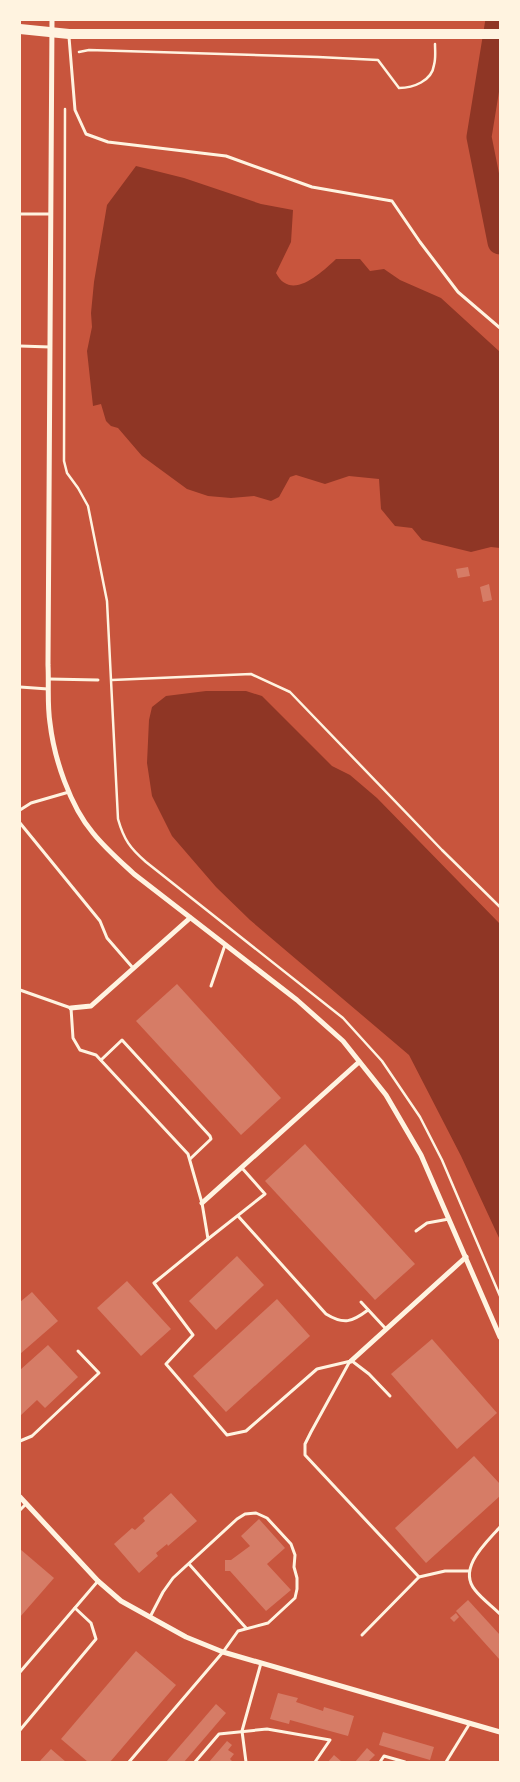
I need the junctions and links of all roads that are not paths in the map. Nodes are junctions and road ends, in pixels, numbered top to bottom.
1 (52, 20) edge
2 (20, 29) edge
3 (52, 32) junction
4 (69, 34) junction
5 (500, 34) edge
6 (20, 214) edge
7 (51, 214) junction
8 (500, 328) edge
9 (20, 346) edge
10 (50, 346) junction
11 (49, 679) junction
12 (98, 680) dead end
13 (20, 687) edge
14 (49, 689) junction
15 (70, 792) junction
16 (20, 810) edge
17 (20, 823) edge
18 (190, 918) junction
19 (226, 945) junction
20 (134, 968) junction
21 (211, 986) dead end
22 (20, 990) edge
23 (71, 1008) junction
24 (101, 1060) junction
25 (359, 1062) junction
26 (189, 1160) junction
27 (241, 1167) junction
28 (202, 1203) junction
29 (238, 1216) junction
30 (449, 1219) junction
31 (416, 1231) dead end
32 (208, 1239) junction
33 (466, 1257) junction
34 (361, 1302) dead end
35 (368, 1310) junction
36 (386, 1329) junction
37 (500, 1337) edge
38 (78, 1351) dead end
39 (351, 1360) junction
40 (390, 1396) dead end
41 (20, 1441) edge
42 (20, 1497) edge
43 (26, 1503) junction
44 (20, 1510) edge
45 (500, 1527) edge
46 (188, 1564) junction
47 (469, 1571) junction
48 (419, 1577) junction
49 (98, 1581) junction
50 (75, 1608) junction
51 (500, 1614) edge
52 (150, 1617) junction
53 (246, 1628) junction
54 (362, 1635) dead end
55 (223, 1652) junction
56 (261, 1663) junction
57 (20, 1672) edge
58 (470, 1723) junction
59 (20, 1730) edge
60 (242, 1731) junction
61 (500, 1732) edge
62 (129, 1762) edge
63 (195, 1762) edge
64 (246, 1762) edge
65 (315, 1762) edge
66 (380, 1762) edge
67 (405, 1762) edge
68 (446, 1762) edge

1 - 3 street
2 - 3 main road
3 - 4 main road
3 - 7 street
4 - 5 main road
4 - 8 lane
6 - 7 lane
7 - 10 street
9 - 10 lane
10 - 11 street
11 - 12 lane
11 - 14 street
13 - 14 lane
14 - 15 street
15 - 16 lane
15 - 18 street
17 - 20 lane
18 - 19 street
18 - 20 street
19 - 21 lane
19 - 25 street
20 - 23 street
22 - 23 lane
23 - 24 lane
24 - 26 lane
24 - 26 lane
25 - 27 street
25 - 30 street
26 - 28 lane
27 - 28 street
27 - 29 lane
28 - 32 lane
29 - 32 lane
29 - 35 lane
30 - 31 lane
30 - 33 street
32 - 39 lane
33 - 36 street
33 - 37 street
34 - 35 lane
35 - 36 lane
36 - 39 street
38 - 41 lane
39 - 40 lane
39 - 48 lane
42 - 43 street
43 - 44 lane
43 - 49 street
45 - 47 lane
46 - 52 lane
46 - 53 lane
46 - 53 lane
47 - 48 lane
47 - 51 lane
48 - 54 lane
49 - 50 lane
49 - 52 street
50 - 57 lane
50 - 59 lane
52 - 55 street
53 - 55 lane
55 - 56 street
55 - 62 lane
56 - 58 street
56 - 60 lane
58 - 61 street
58 - 68 lane
60 - 63 lane
60 - 64 lane
60 - 65 lane
66 - 67 lane

